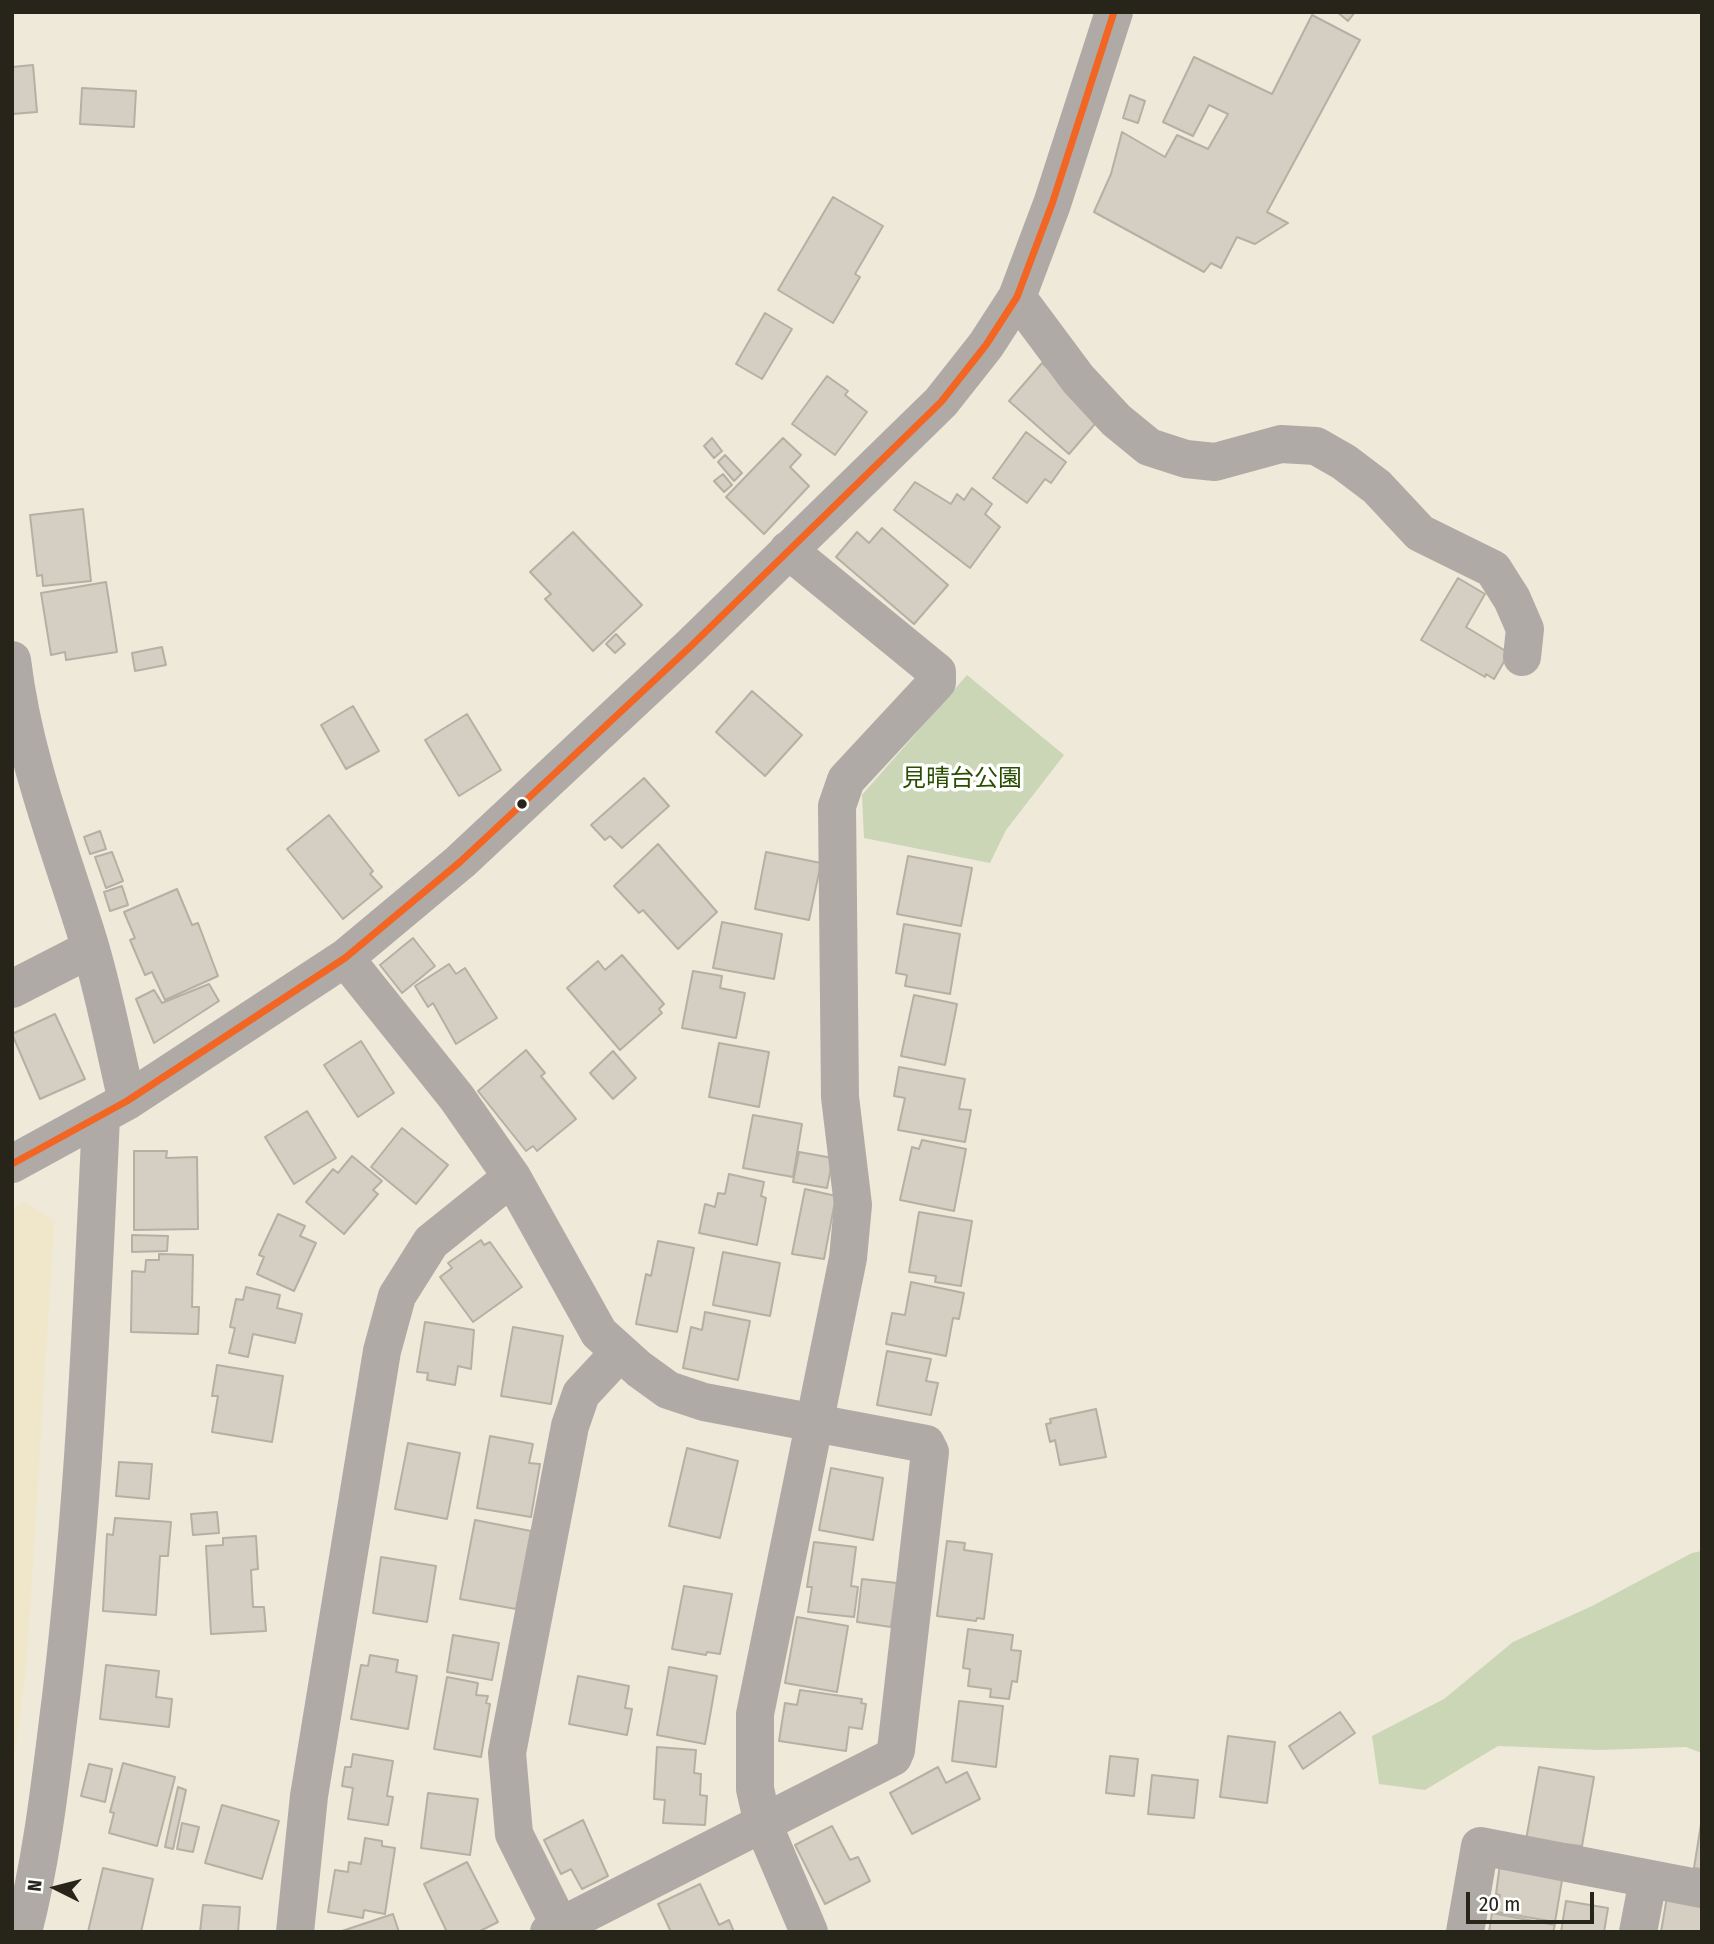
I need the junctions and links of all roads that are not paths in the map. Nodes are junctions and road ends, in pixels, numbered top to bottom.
1 (1114, 12) edge
2 (1017, 297) junction
3 (788, 550) junction
4 (1522, 657) dead end
5 (12, 660) edge
6 (25, 798) edge
7 (90, 949) junction
8 (345, 958) junction
9 (12, 989) edge
10 (114, 1109) junction
11 (12, 1164) edge
12 (512, 1177) junction
13 (620, 1352) junction
14 (815, 1423) junction
15 (763, 1824) junction
16 (1648, 1880) junction
17 (1702, 1889) edge
18 (555, 1929) edge
19 (23, 1932) edge
20 (295, 1932) edge
21 (808, 1932) edge
22 (1465, 1932) edge
23 (1638, 1932) edge

1 - 2 street
2 - 3 street
2 - 4 street
3 - 8 street
3 - 14 street
5 - 6 street
6 - 7 street
7 - 9 street
7 - 10 street
8 - 10 street
8 - 12 street
10 - 11 street
10 - 19 street
12 - 13 street
12 - 20 street
13 - 14 street
13 - 18 street
14 - 15 street
14 - 15 street
15 - 18 street
15 - 21 street
16 - 17 street
16 - 22 street
16 - 23 street

